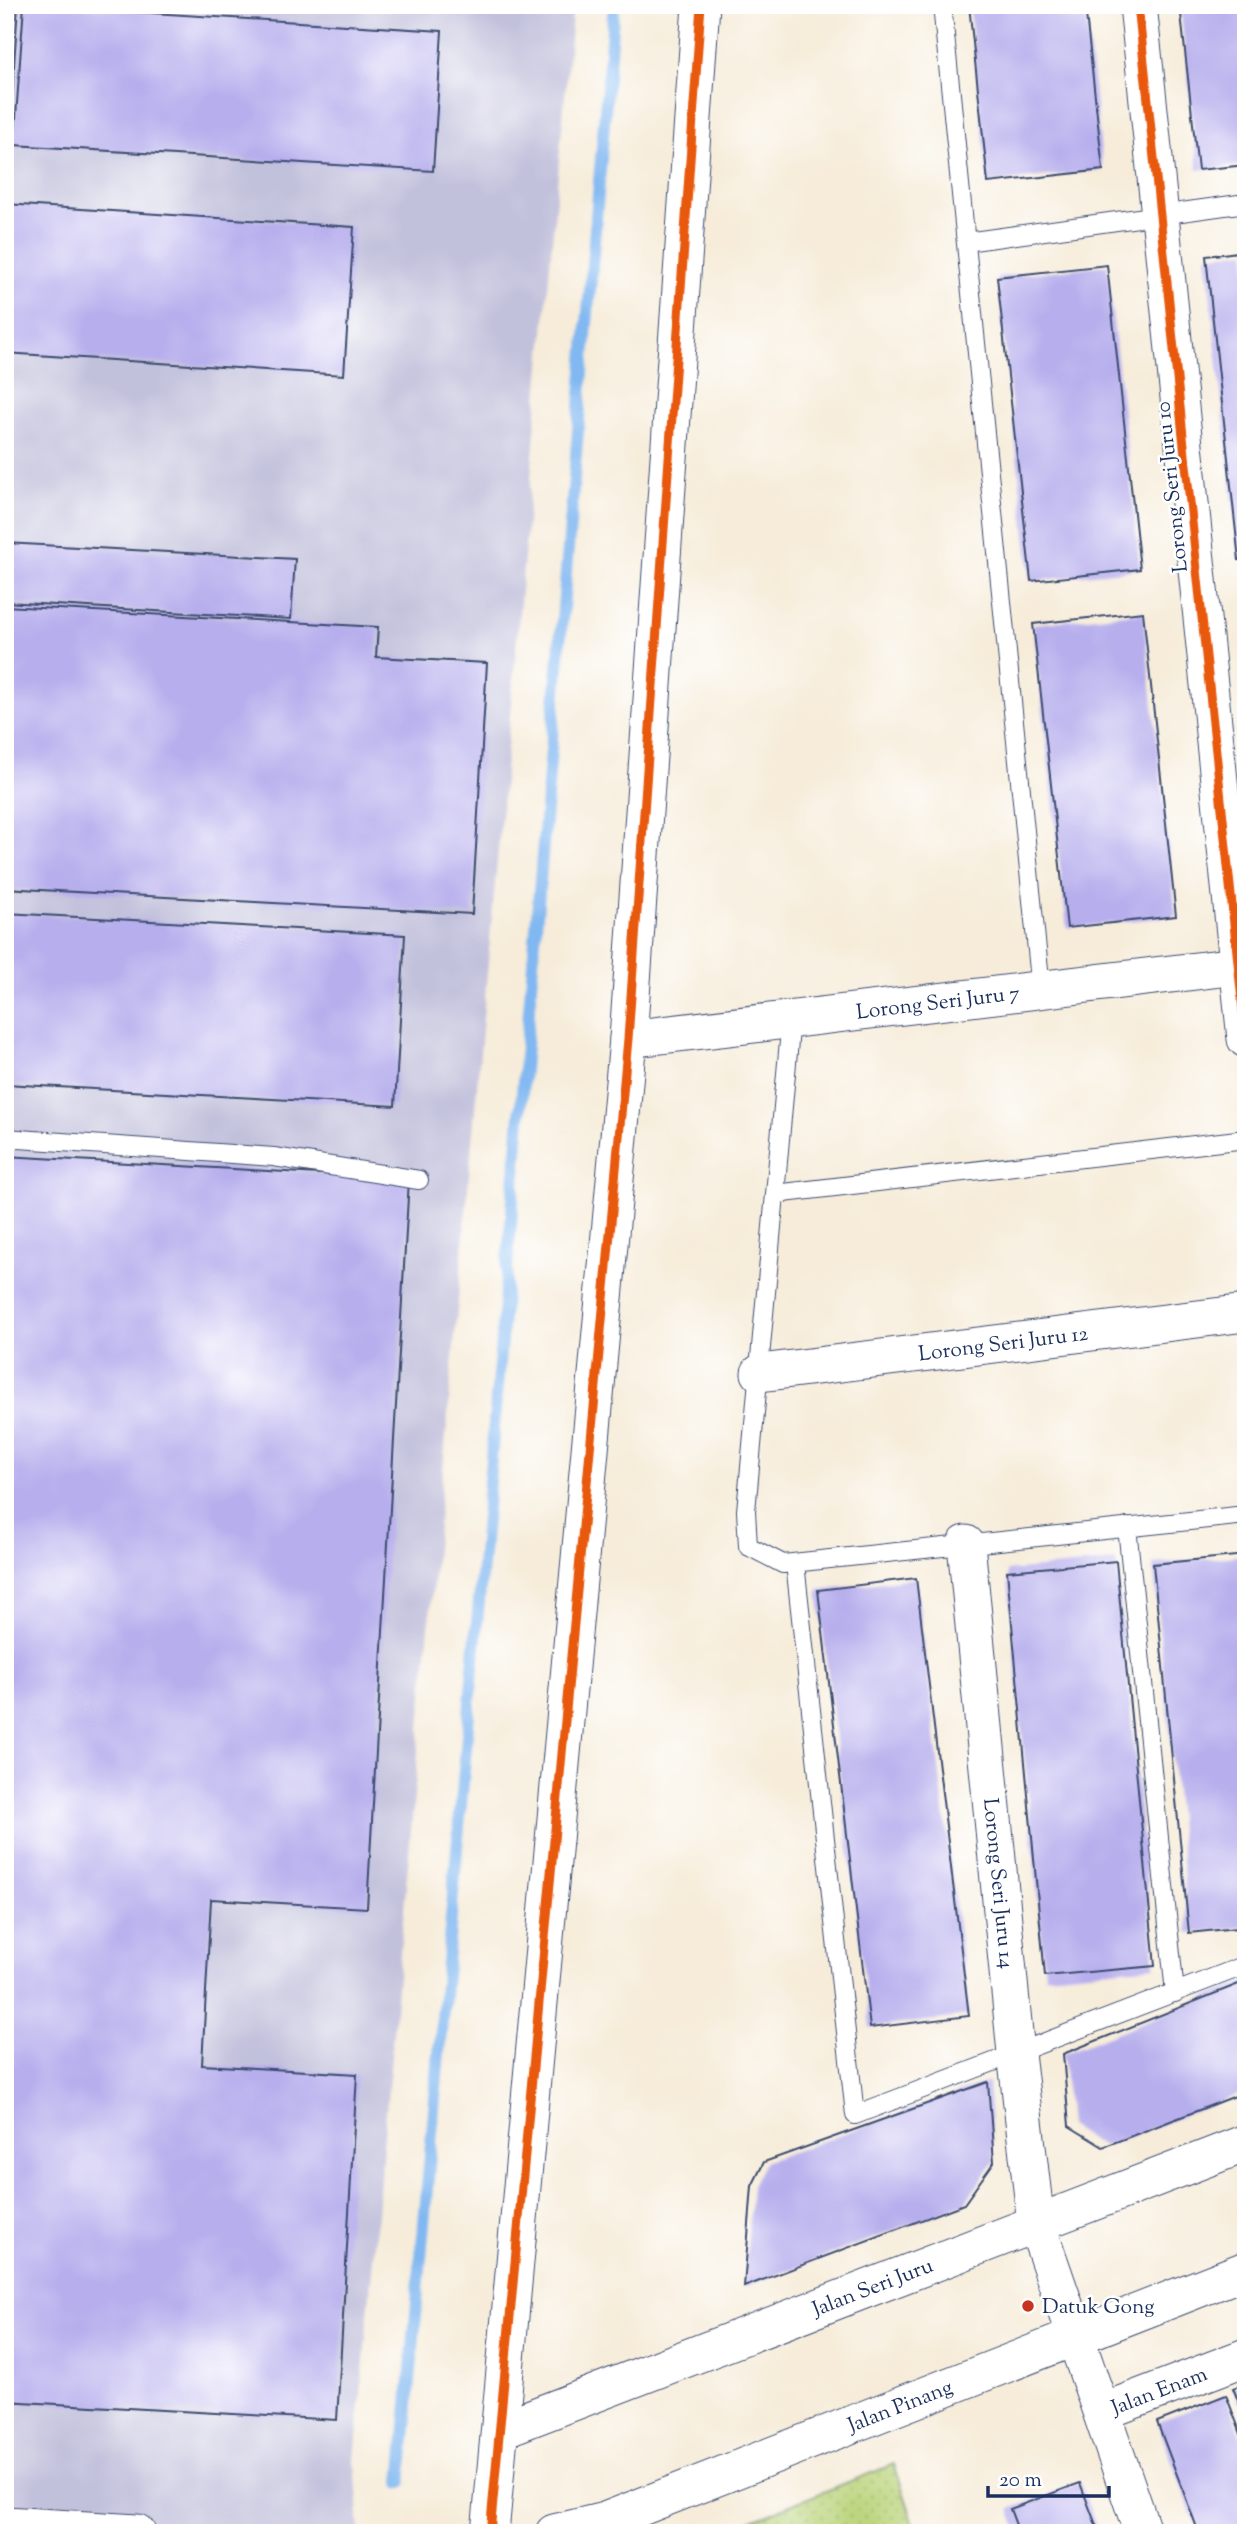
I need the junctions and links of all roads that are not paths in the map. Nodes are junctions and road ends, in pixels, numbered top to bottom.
1 (701, 5) edge
2 (942, 5) edge
3 (1138, 5) edge
4 (1246, 203) edge
5 (1160, 215) junction
6 (966, 242) junction
7 (1242, 966) edge
8 (1041, 990) junction
9 (791, 1019) junction
10 (628, 1039) junction
11 (1246, 1039) edge
12 (5, 1138) edge
13 (1246, 1139) edge
14 (419, 1180) dead end
15 (775, 1194) junction
16 (1246, 1313) edge
17 (760, 1373) junction
18 (1246, 1515) edge
19 (1127, 1527) junction
20 (966, 1544) junction
21 (795, 1563) junction
22 (1246, 1965) edge
23 (1175, 1993) junction
24 (1016, 2053) junction
25 (1246, 2143) edge
26 (1036, 2223) junction
27 (1246, 2270) edge
28 (1076, 2337) junction
29 (1246, 2357) edge
30 (1102, 2413) junction
31 (500, 2430) junction
32 (5, 2525) edge
33 (137, 2533) edge
34 (490, 2533) edge
35 (554, 2533) edge
36 (1143, 2533) edge

1 - 10 street
2 - 6 lane
3 - 5 street, Lorong Seri Juru 10
4 - 5 lane
5 - 6 lane
5 - 7 street, Lorong Seri Juru 10
6 - 8 lane
7 - 8 street, Lorong Seri Juru 7
7 - 11 street, Lorong Seri Juru 10
8 - 9 street, Lorong Seri Juru 7
9 - 10 street, Lorong Seri Juru 7
9 - 15 lane
10 - 31 street
12 - 14 lane
13 - 15 lane
15 - 17 lane
16 - 17 street, Lorong Seri Juru 12
17 - 21 lane
18 - 19 lane
19 - 20 lane
19 - 23 lane
20 - 21 lane
20 - 24 street, Lorong Seri Juru 14
21 - 24 lane
22 - 23 lane
23 - 24 lane
24 - 26 street, Lorong Seri Juru 14
25 - 26 street, Jalan Seri Juru
26 - 28 street, Jalan Enam
26 - 31 street, Jalan Seri Juru
27 - 28 street, Jalan Pinang
28 - 30 street, Jalan Enam
28 - 35 street, Jalan Pinang
29 - 30 street, Jalan Enam
30 - 36 street
31 - 34 street
32 - 33 street

